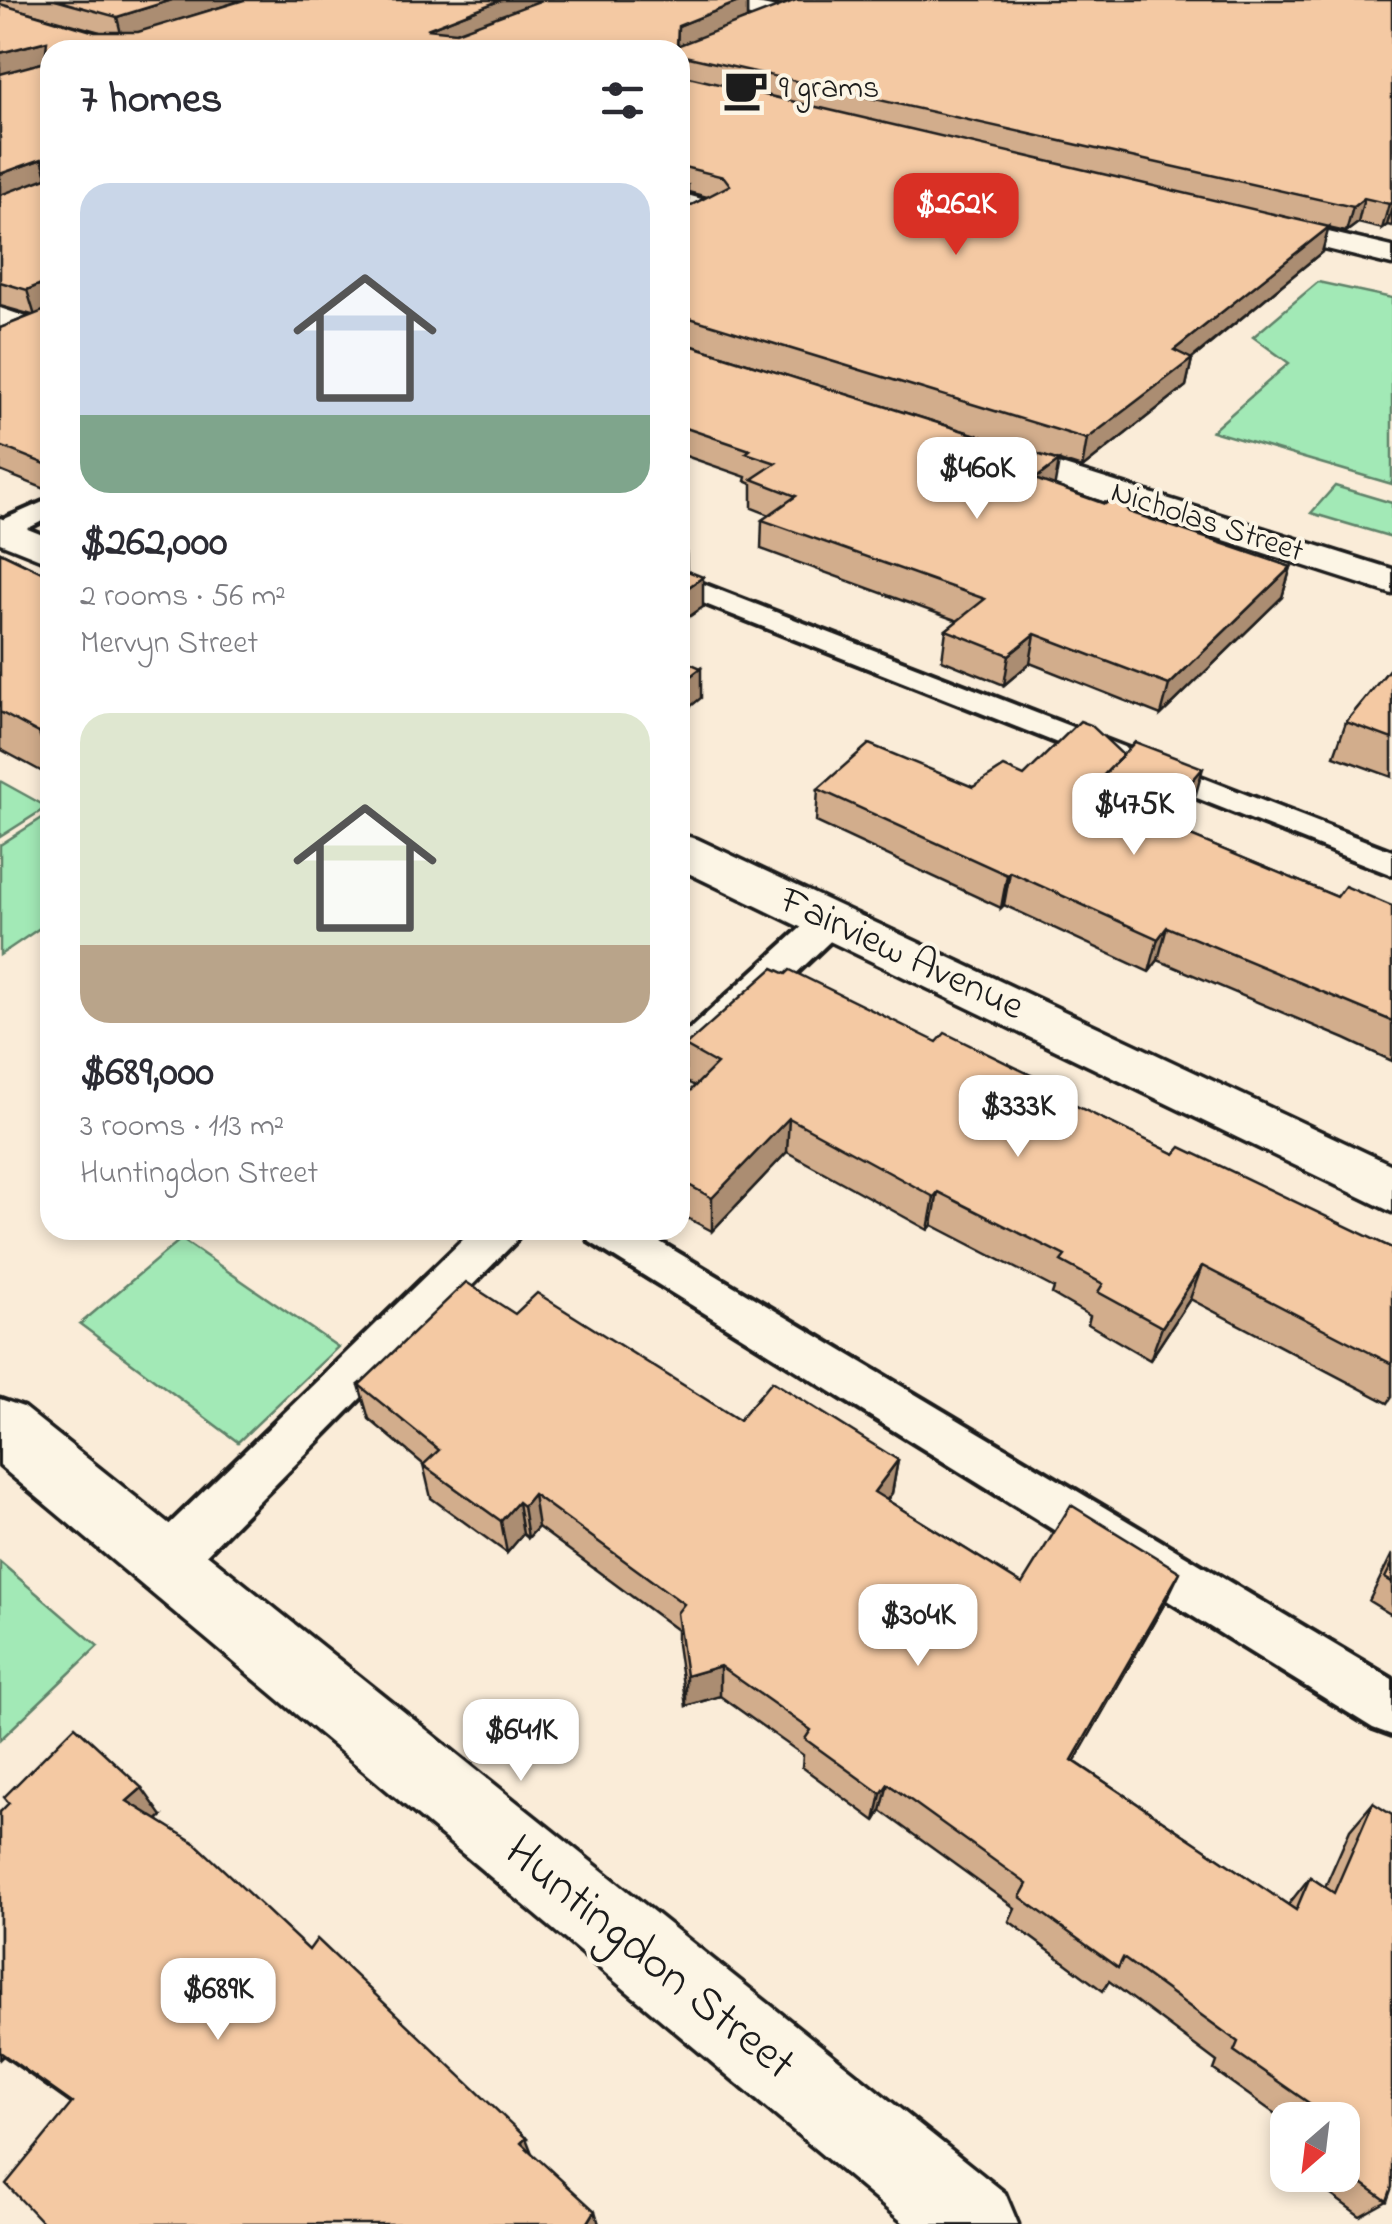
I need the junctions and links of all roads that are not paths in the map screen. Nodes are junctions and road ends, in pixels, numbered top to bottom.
1 (706, 0) edge
2 (783, 16) edge
3 (690, 202) edge
4 (1226, 216) edge
5 (690, 222) edge
6 (1392, 256) edge
7 (0, 316) edge
8 (33, 330) edge
9 (961, 444) edge
10 (40, 512) edge
11 (2, 530) edge
12 (40, 547) edge
13 (1392, 582) edge
14 (690, 588) edge
15 (690, 855) edge
16 (1392, 864) edge
17 (830, 921) junction
18 (690, 1051) edge
19 (1392, 1190) edge
20 (490, 1240) edge
21 (621, 1240) edge
22 (0, 1427) edge
23 (165, 1562) junction
24 (1392, 1709) edge
25 (974, 2224) edge

1 - 2 street
3 - 5 lane
4 - 6 street
7 - 8 street
9 - 13 street, Nicholas Street
10 - 11 lane
11 - 12 street
14 - 16 lane
15 - 17 street, Fairview Avenue
17 - 18 lane
17 - 19 street, Fairview Avenue
20 - 23 lane
21 - 24 lane
22 - 23 street, Huntingdon Street
23 - 25 street, Huntingdon Street

